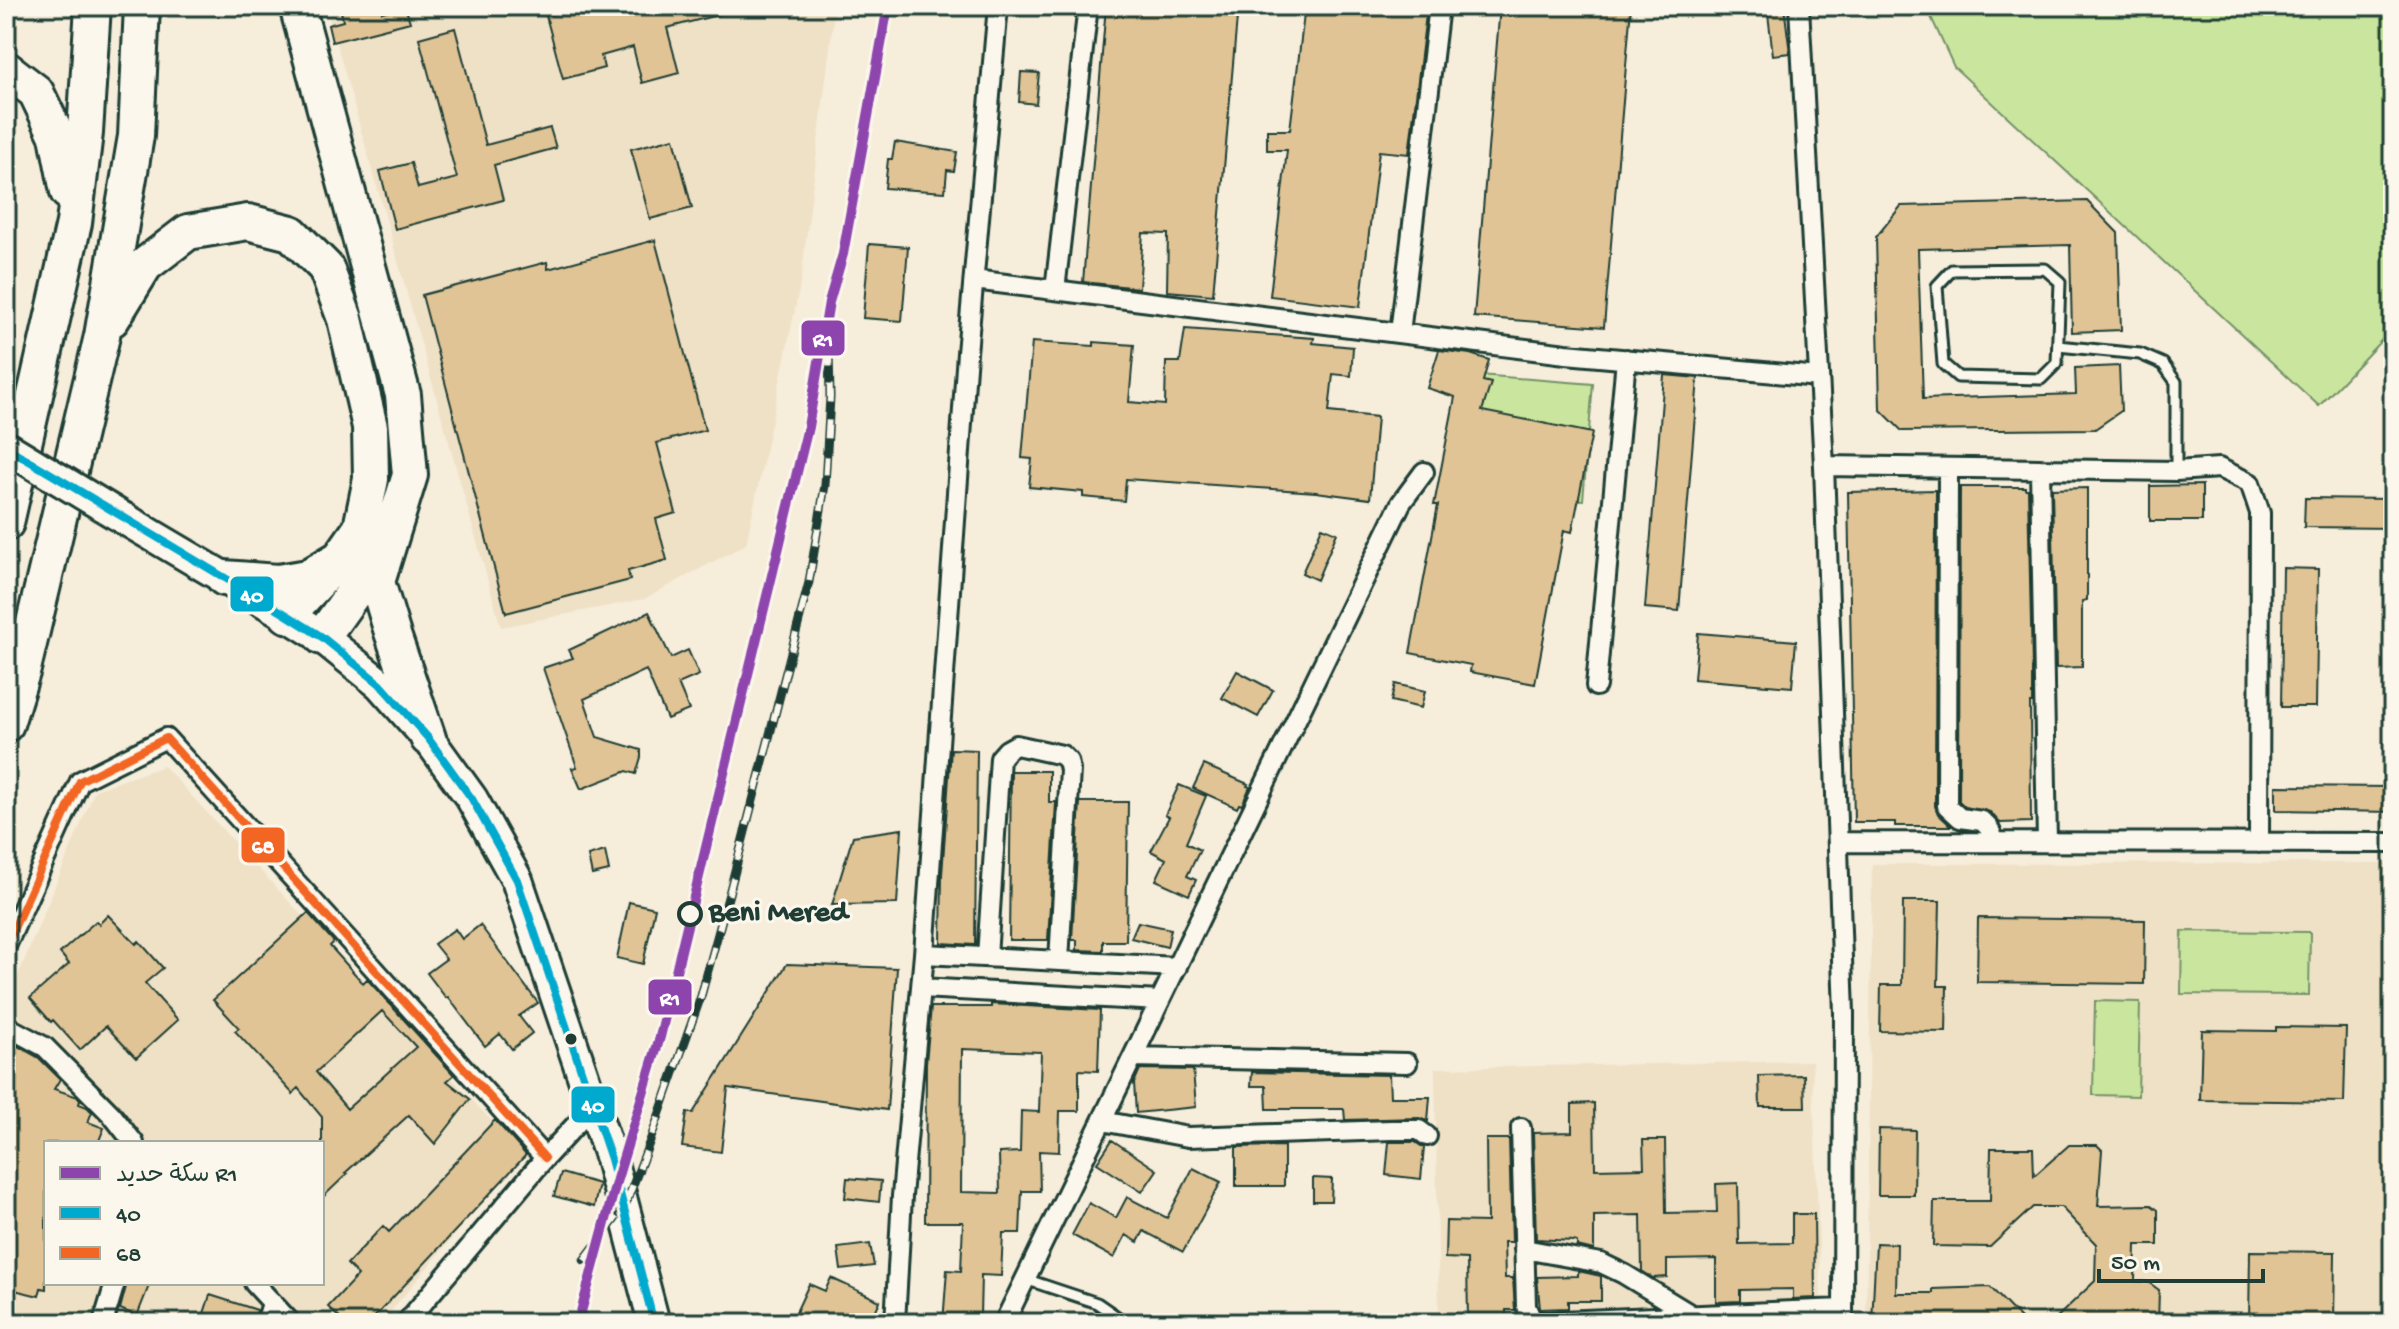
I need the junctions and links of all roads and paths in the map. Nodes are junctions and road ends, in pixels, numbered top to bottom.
1 (93, 6) edge
2 (142, 6) edge
3 (297, 6) edge
4 (998, 6) edge
5 (1088, 6) edge
6 (1439, 6) edge
7 (1799, 6) edge
8 (6, 69) edge
9 (74, 223) junction
10 (974, 280) junction
11 (1055, 290) junction
12 (1400, 333) junction
13 (102, 336) junction
14 (2058, 346) junction
15 (1626, 359) junction
16 (1819, 377) junction
17 (6, 447) edge
18 (1824, 466) junction
19 (1948, 468) junction
20 (2040, 469) junction
21 (2176, 471) junction
22 (1424, 472) dead end
23 (6, 523) edge
24 (389, 542) junction
25 (340, 558) junction
26 (224, 578) junction
27 (287, 615) junction
28 (322, 637) junction
29 (1596, 686) dead end
30 (6, 724) edge
31 (428, 738) junction
32 (1838, 842) junction
33 (1995, 842) junction
34 (2047, 842) junction
35 (2259, 843) junction
36 (2393, 843) edge
37 (6, 946) edge
38 (924, 954) junction
39 (987, 957) junction
40 (1059, 961) junction
41 (1177, 967) junction
42 (921, 988) junction
43 (1160, 1001) junction
44 (6, 1026) edge
45 (1133, 1057) junction
46 (1407, 1063) dead end
47 (593, 1106) junction
48 (1102, 1121) junction
49 (1521, 1128) dead end
50 (1427, 1136) dead end
51 (132, 1141) edge
52 (545, 1158) junction
53 (1524, 1249) junction
54 (1025, 1279) junction
55 (114, 1285) edge
56 (256, 1285) edge
57 (272, 1303) junction
58 (1693, 1316) junction
59 (1842, 1316) edge
60 (103, 1323) edge
61 (266, 1323) edge
62 (291, 1323) edge
63 (406, 1323) edge
64 (654, 1323) edge
65 (895, 1323) edge
66 (1004, 1323) edge
67 (1126, 1323) edge

1 - 9 highway
2 - 13 highway
3 - 24 highway
4 - 10 street
5 - 11 street
6 - 12 street
7 - 16 street
8 - 9 highway
9 - 23 highway
10 - 11 street
10 - 38 street
11 - 12 street
12 - 15 street
13 - 25 highway
13 - 30 highway
14 - 14 lane
14 - 21 lane
15 - 16 street
15 - 29 street
16 - 18 street
17 - 26 main road, bridge
18 - 19 street
18 - 32 street
19 - 20 street
19 - 33 street
20 - 21 street
20 - 34 street
21 - 35 street
22 - 41 street
24 - 28 highway
24 - 31 highway
25 - 26 highway
25 - 27 highway
26 - 27 main road
27 - 28 main road
28 - 31 main road
31 - 47 main road
32 - 33 street
32 - 59 street
33 - 34 street
34 - 35 street
35 - 36 street
37 - 52 street
38 - 39 street
38 - 42 street
39 - 40 street
39 - 40 street
40 - 41 street
41 - 43 street
42 - 43 street
42 - 65 street
43 - 45 street
44 - 51 street
45 - 46 street
45 - 48 street
47 - 52 street
47 - 64 main road
48 - 50 street
48 - 54 street
49 - 53 street
52 - 63 street
53 - 58 street
53 - 58 street
54 - 66 street
54 - 67 lane
55 - 60 street
56 - 57 street
57 - 61 street
57 - 62 street
58 - 59 street

